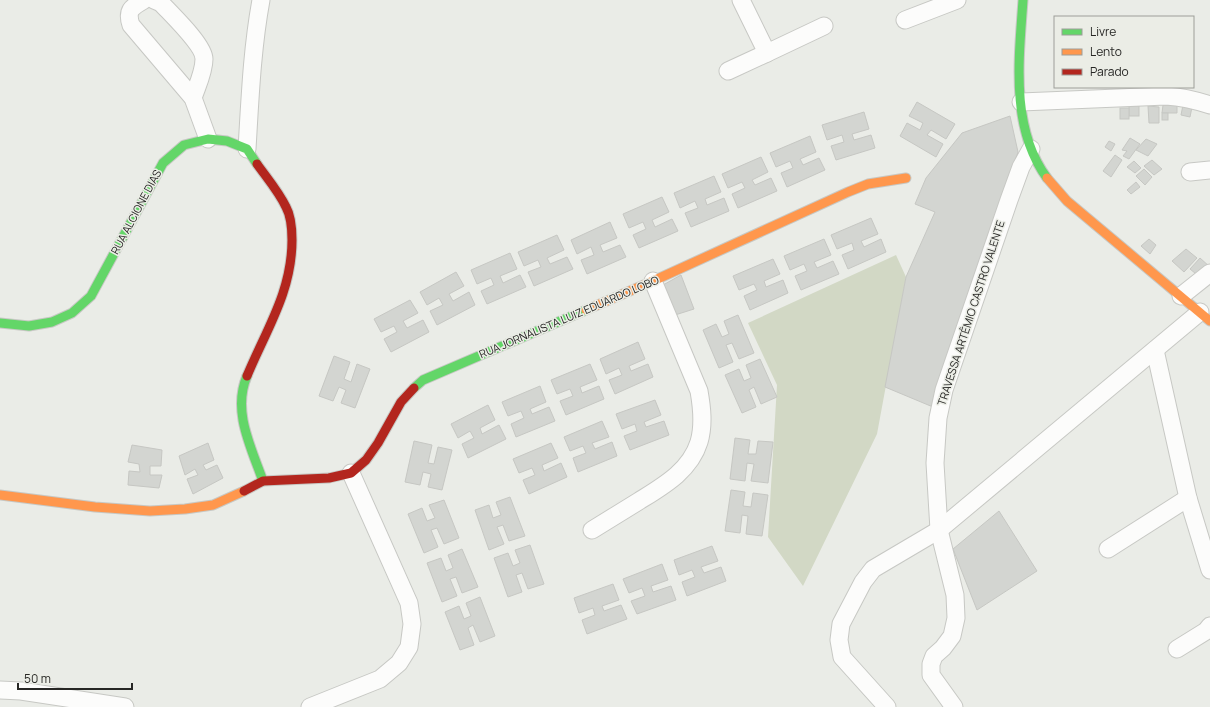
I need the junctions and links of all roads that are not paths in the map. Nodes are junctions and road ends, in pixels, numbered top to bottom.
1 (144, 0) edge
2 (154, 0) edge
3 (261, 0) edge
4 (741, 0) edge
5 (956, 0) edge
6 (1023, 0) edge
7 (905, 20) dead end
8 (824, 26) dead end
9 (767, 53) junction
10 (728, 71) dead end
11 (193, 98) junction
12 (1021, 102) junction
13 (1210, 105) edge
14 (208, 139) junction
15 (247, 149) junction
16 (1030, 149) junction
17 (1210, 170) edge
18 (1190, 172) dead end
19 (906, 178) dead end
20 (1210, 273) edge
21 (653, 281) junction
22 (1181, 296) junction
23 (1205, 316) edge
24 (0, 323) edge
25 (1155, 350) junction
26 (351, 473) junction
27 (263, 481) junction
28 (0, 495) edge
29 (1188, 498) junction
30 (592, 530) dead end
31 (939, 530) junction
32 (1108, 549) dead end
33 (1210, 570) edge
34 (1210, 626) edge
35 (1177, 648) dead end
36 (0, 690) edge
37 (125, 707) edge
38 (310, 707) edge
39 (887, 707) edge
40 (954, 707) edge

1 - 11 street
2 - 11 street
3 - 15 street
4 - 9 street
5 - 7 street
6 - 12 street
8 - 9 street
9 - 10 street
11 - 14 street
12 - 13 street
12 - 16 street
14 - 15 street, RUA ALCIONE DIAS
14 - 24 street, RUA ALCIONE DIAS
15 - 27 street
16 - 22 street
16 - 31 street, TRAVESSA ARTÊMIO CASTRO VALENTE
17 - 18 street
19 - 21 street, RUA JORNALISTA LUIZ EDUARDO LOBO
20 - 22 street
21 - 26 street, RUA JORNALISTA LUIZ EDUARDO LOBO
21 - 30 street
22 - 23 street
23 - 25 street
25 - 29 street
25 - 31 street
26 - 27 street, RUA JORNALISTA LUIZ EDUARDO LOBO
26 - 38 street
27 - 28 street
29 - 32 street
29 - 33 street
31 - 39 street
31 - 40 street, TRAVESSA ARTÊMIO CASTRO VALENTE
34 - 35 street
36 - 37 street

